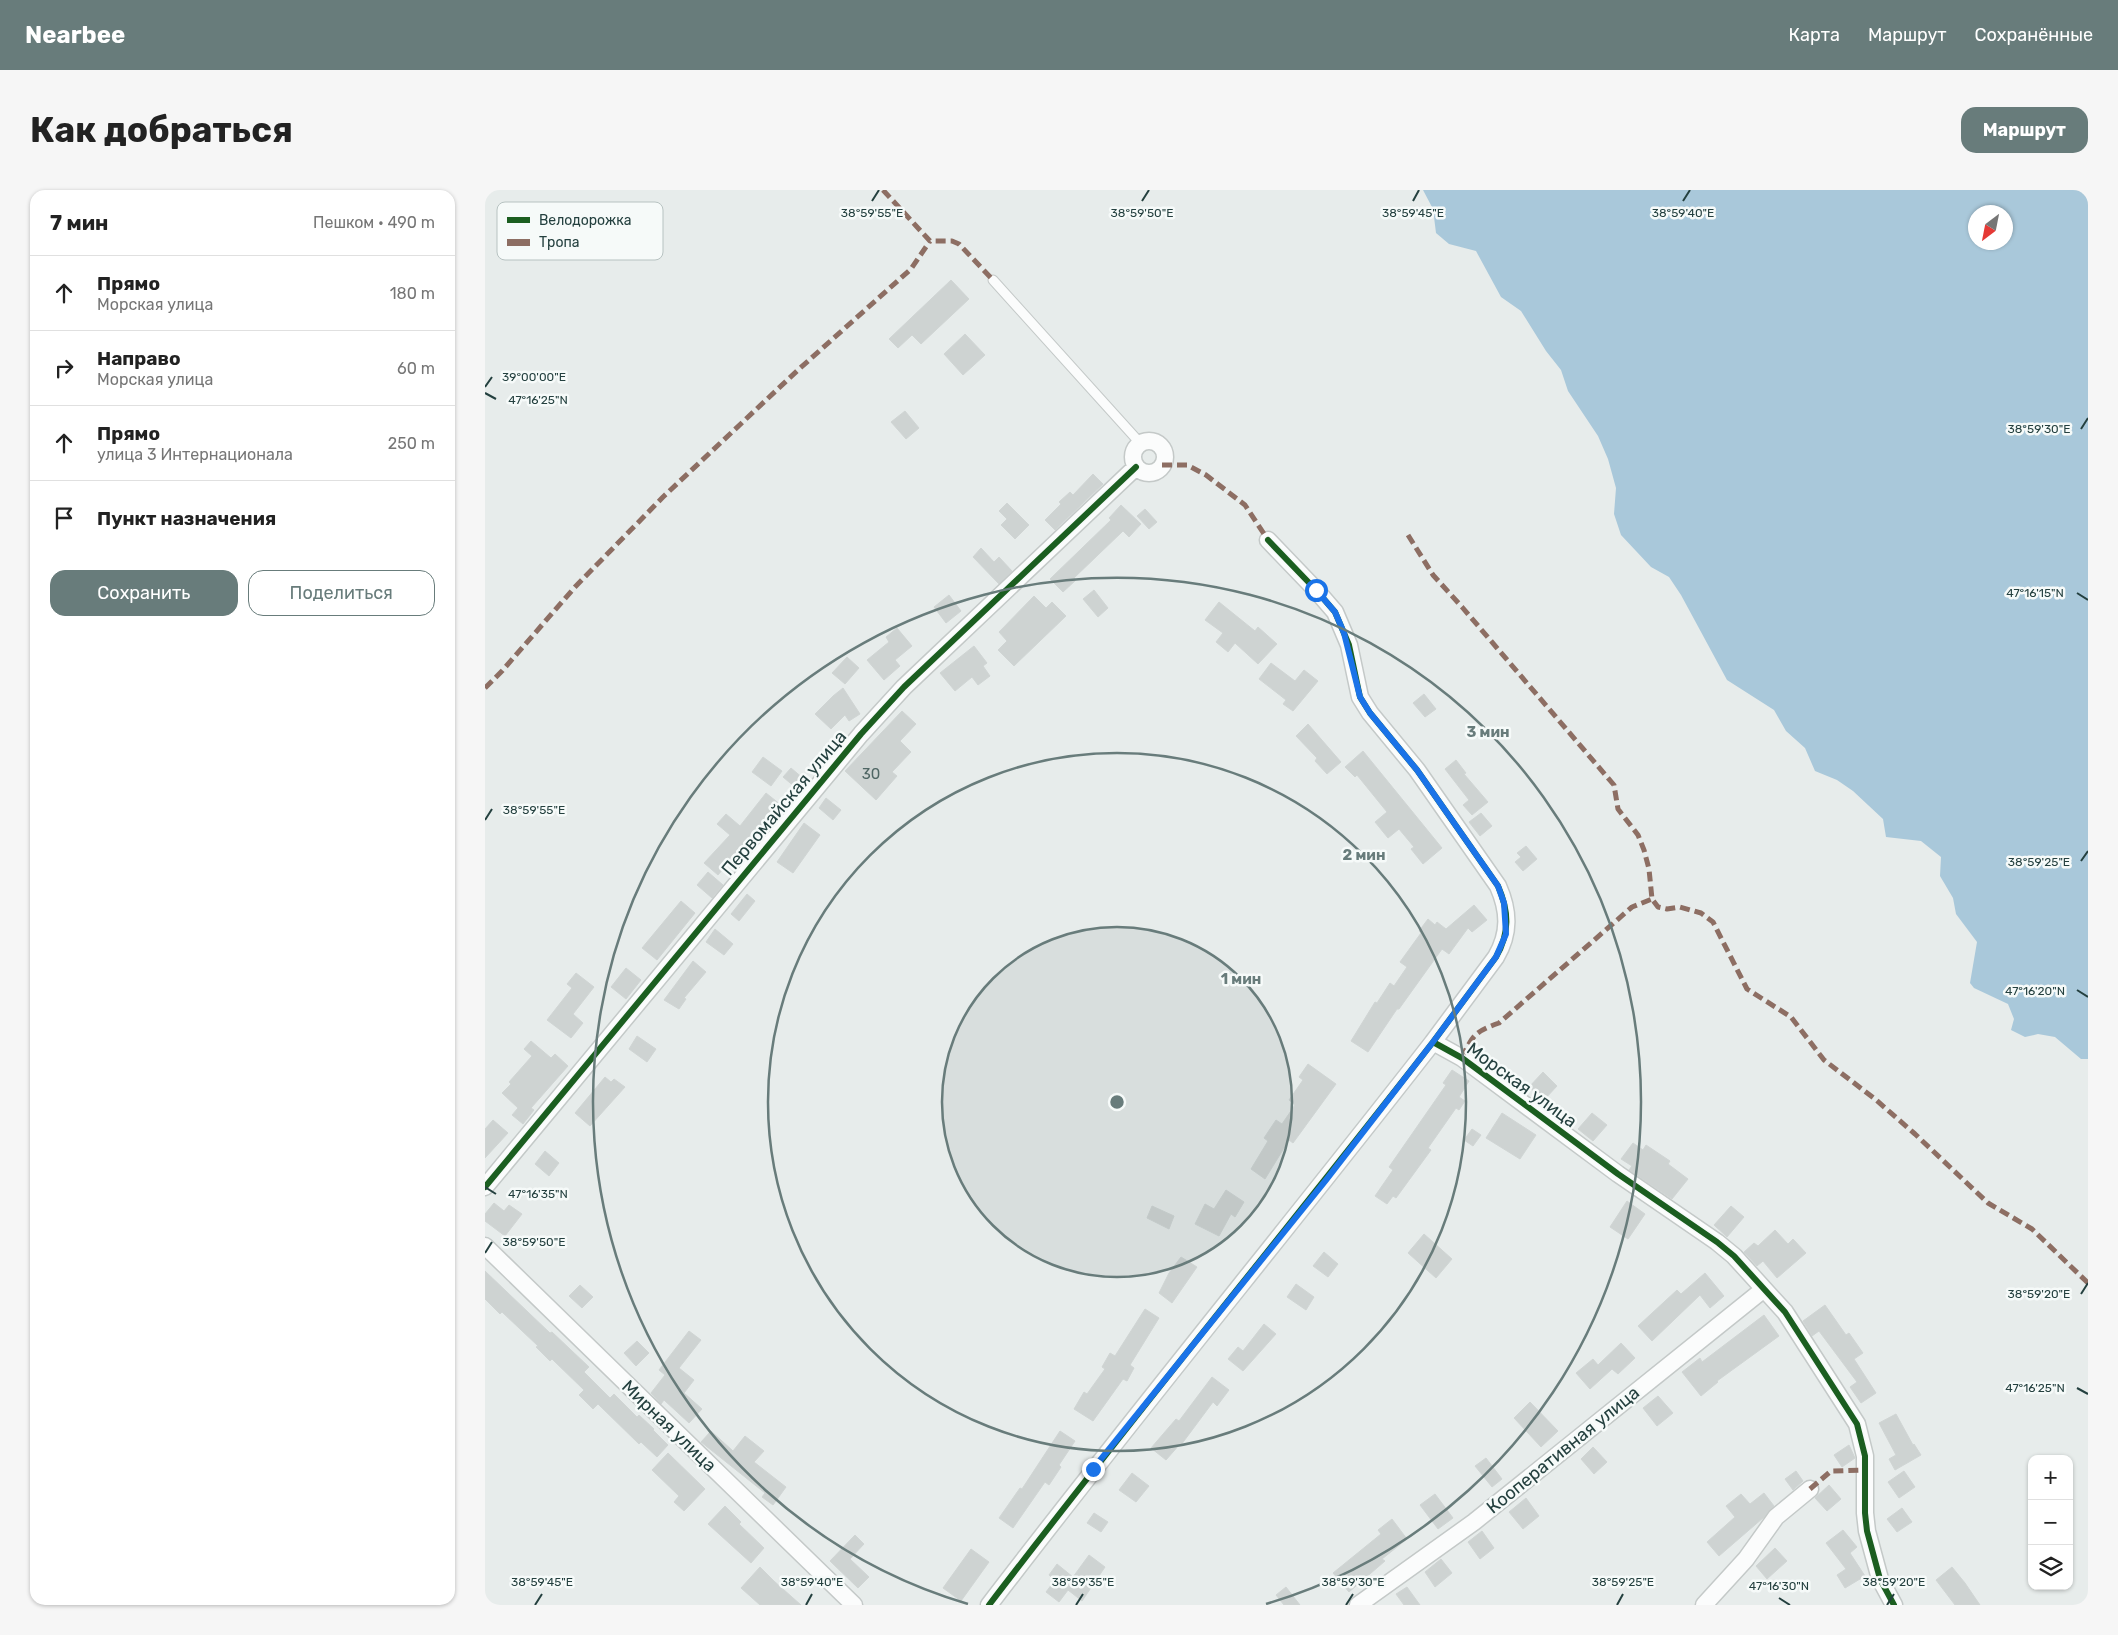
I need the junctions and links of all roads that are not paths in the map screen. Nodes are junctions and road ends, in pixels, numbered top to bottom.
1 (993, 280) dead end
2 (1141, 444) junction
3 (1136, 467) junction
4 (1268, 540) dead end
5 (1433, 1042) junction
6 (485, 1187) edge
7 (485, 1246) edge
8 (1764, 1289) junction
9 (1810, 1489) dead end
10 (854, 1605) edge
11 (989, 1605) edge
12 (1358, 1605) edge
13 (1704, 1605) edge
14 (1894, 1605) edge

1 - 2 lane
2 - 3 street
2 - 3 street
3 - 6 street, Первомайская улица
4 - 5 street
5 - 8 street, Морская улица
5 - 11 street
7 - 10 street, Мирная улица
8 - 12 street, Кооперативная улица
8 - 14 street, Морская улица
9 - 13 street

